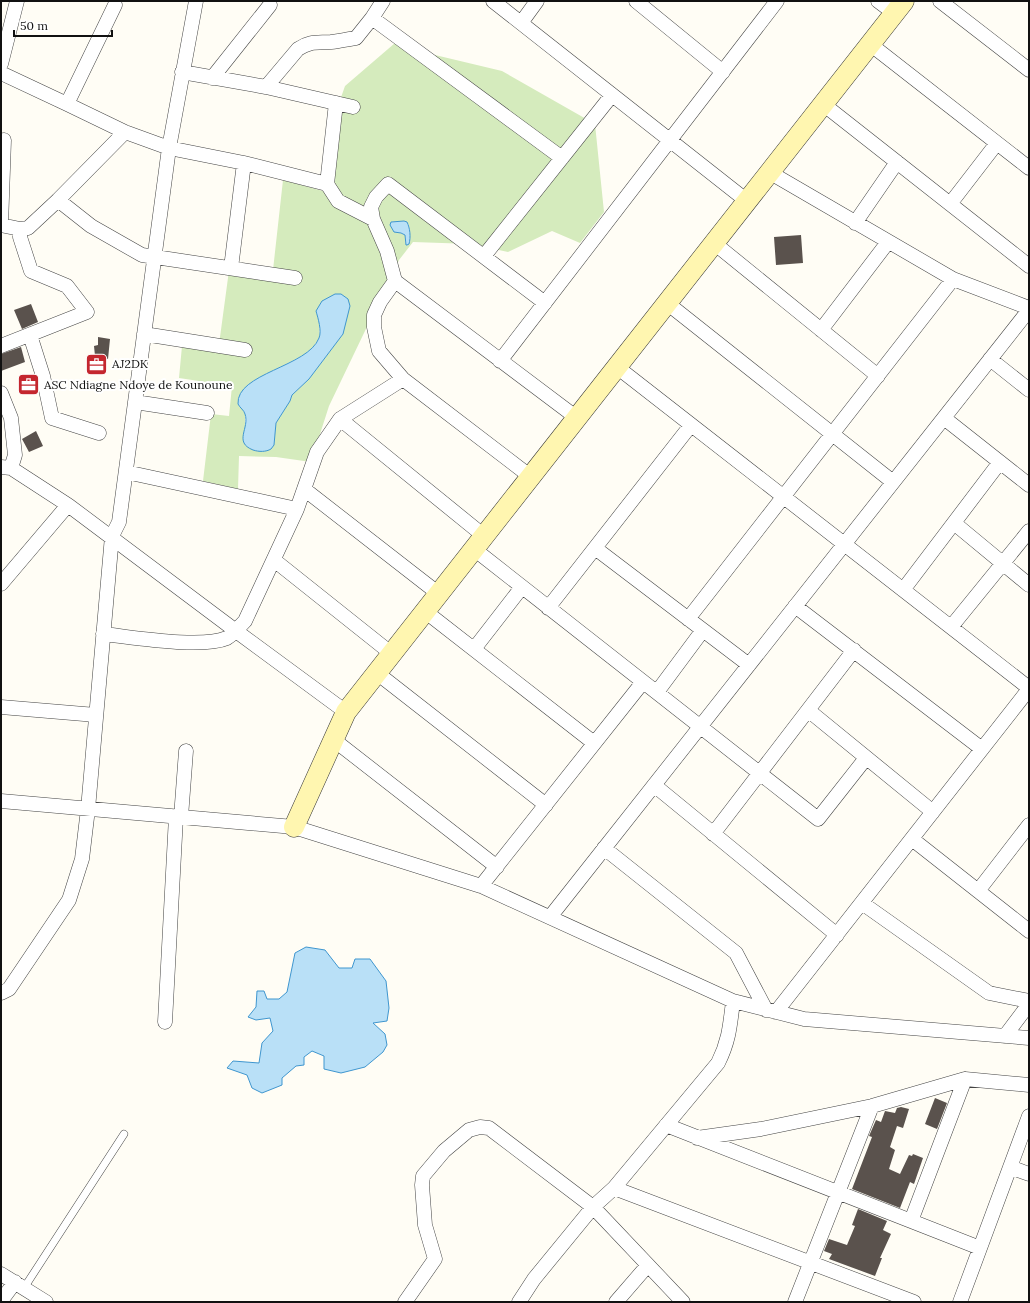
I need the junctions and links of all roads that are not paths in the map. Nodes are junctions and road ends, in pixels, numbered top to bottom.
1 (17, 1) edge
2 (196, 1) edge
3 (383, 1) edge
4 (493, 1) edge
5 (537, 1) edge
6 (636, 1) edge
7 (878, 1) edge
8 (940, 1) edge
9 (771, 3) edge
10 (115, 5) dead end
11 (270, 6) dead end
12 (899, 7) edge
13 (372, 18) junction
14 (521, 23) junction
15 (870, 44) junction
16 (1, 64) edge
17 (1029, 70) edge
18 (182, 72) junction
19 (723, 72) junction
20 (1, 73) edge
21 (212, 78) junction
22 (266, 87) junction
23 (612, 95) junction
24 (336, 103) junction
25 (67, 104) junction
26 (823, 104) junction
27 (353, 107) dead end
28 (125, 132) junction
29 (4, 140) dead end
30 (670, 141) junction
31 (997, 143) junction
32 (169, 148) junction
33 (562, 158) junction
34 (897, 162) junction
35 (244, 163) junction
36 (1029, 168) edge
37 (769, 172) junction
38 (327, 184) junction
39 (58, 200) junction
40 (747, 201) junction
41 (950, 204) junction
42 (373, 219) junction
43 (855, 223) junction
44 (1, 225) edge
45 (20, 229) junction
46 (888, 242) junction
47 (714, 243) junction
48 (154, 256) junction
49 (484, 256) junction
50 (1029, 266) edge
51 (230, 268) junction
52 (295, 278) dead end
53 (953, 280) junction
54 (395, 281) junction
55 (545, 303) junction
56 (667, 303) junction
57 (1027, 304) edge
58 (821, 330) junction
59 (144, 334) junction
60 (30, 335) junction
61 (1, 346) edge
62 (245, 350) dead end
63 (990, 359) junction
64 (500, 361) junction
65 (617, 367) junction
66 (878, 376) junction
67 (403, 379) junction
68 (1029, 390) edge
69 (1, 393) edge
70 (135, 402) junction
71 (206, 413) dead end
72 (577, 418) junction
73 (944, 418) junction
74 (340, 419) junction
75 (691, 424) junction
76 (99, 433) dead end
77 (832, 434) junction
78 (1000, 462) junction
79 (6, 468) edge
80 (126, 472) junction
81 (530, 477) junction
82 (893, 482) junction
83 (1029, 485) edge
84 (304, 489) junction
85 (784, 497) junction
86 (68, 505) junction
87 (297, 509) junction
88 (954, 523) junction
89 (1029, 531) edge
90 (112, 536) junction
91 (479, 543) junction
92 (844, 544) junction
93 (595, 548) junction
94 (274, 560) junction
95 (1003, 563) junction
96 (1, 584) edge
97 (1029, 584) edge
98 (522, 587) junction
99 (903, 590) junction
100 (439, 594) junction
101 (796, 606) junction
102 (548, 608) junction
103 (426, 612) junction
104 (688, 619) junction
105 (951, 627) junction
106 (703, 630) junction
107 (236, 631) junction
108 (103, 634) junction
109 (474, 649) junction
110 (854, 650) junction
111 (392, 654) junction
112 (749, 665) junction
113 (377, 673) junction
114 (643, 682) junction
115 (1029, 688) edge
116 (656, 692) junction
117 (1, 707) edge
118 (808, 710) junction
119 (346, 712) junction
120 (96, 715) junction
121 (700, 726) junction
122 (334, 740) junction
123 (594, 743) junction
124 (982, 749) junction
125 (186, 751) dead end
126 (866, 758) junction
127 (760, 773) junction
128 (654, 785) junction
129 (1, 801) edge
130 (546, 805) junction
131 (88, 809) junction
132 (932, 812) junction
133 (179, 817) junction
134 (1029, 825) edge
135 (294, 827) junction
136 (713, 834) junction
137 (912, 839) junction
138 (604, 848) junction
139 (497, 867) junction
140 (481, 886) junction
141 (978, 891) junction
142 (862, 903) junction
143 (550, 917) junction
144 (1029, 931) edge
145 (837, 935) junction
146 (1, 993) edge
147 (734, 1001) junction
148 (1029, 1001) edge
149 (1029, 1004) edge
150 (771, 1011) junction
151 (165, 1022) dead end
152 (1005, 1036) junction
153 (1029, 1038) edge
154 (965, 1079) junction
155 (1029, 1084) edge
156 (872, 1106) junction
157 (1029, 1116) edge
158 (666, 1126) junction
159 (124, 1134) dead end
160 (697, 1138) junction
161 (1010, 1168) junction
162 (1029, 1174) edge
163 (614, 1188) junction
164 (838, 1193) junction
165 (593, 1207) junction
166 (911, 1222) junction
167 (980, 1248) junction
168 (810, 1263) junction
169 (648, 1265) junction
170 (1, 1274) edge
171 (19, 1285) junction
172 (1, 1301) edge
173 (684, 1301) edge
174 (46, 1302) edge
175 (405, 1302) edge
176 (519, 1302) edge
177 (616, 1302) edge
178 (795, 1302) edge
179 (914, 1302) edge
180 (960, 1302) edge

1 - 16 street
2 - 18 street
3 - 13 street
4 - 14 street
5 - 14 street
6 - 19 street
7 - 12 street
8 - 17 street
9 - 19 street
10 - 25 street
11 - 21 street
12 - 15 street
13 - 22 street
13 - 33 street
14 - 23 street
15 - 26 street
15 - 31 street
18 - 21 street
18 - 32 street
19 - 30 street
20 - 25 street
21 - 22 street
22 - 24 street
23 - 30 street
23 - 33 street
24 - 27 street
24 - 38 street
25 - 28 street
26 - 34 street
26 - 37 street
28 - 32 street
28 - 39 street
29 - 44 street
30 - 40 street
30 - 55 street
31 - 36 street
31 - 41 street
32 - 35 street
32 - 48 street
33 - 49 street
34 - 41 street
34 - 43 street
35 - 38 street
35 - 51 street
37 - 40 street
37 - 43 street
38 - 42 street
39 - 45 street
39 - 48 street
40 - 47 street
41 - 50 street
42 - 49 street
42 - 54 street
43 - 46 street
44 - 45 street
45 - 60 street
46 - 53 street
46 - 58 street
47 - 56 street
47 - 58 street
48 - 51 street
48 - 59 street
49 - 55 street
51 - 52 street
53 - 57 street
53 - 66 street
54 - 64 street
54 - 67 street
55 - 64 street
56 - 65 street
56 - 77 street
57 - 63 street
58 - 66 street
59 - 62 street
59 - 70 street
60 - 61 street
60 - 76 street
63 - 68 street
63 - 73 street
64 - 72 street
65 - 72 street
65 - 75 street
66 - 77 street
67 - 74 street
67 - 81 street
69 - 79 street
70 - 71 street
70 - 80 street
72 - 81 street
73 - 78 street
73 - 82 street
74 - 84 street
74 - 91 street
75 - 85 street
75 - 93 street
77 - 82 street
77 - 85 street
78 - 83 street
78 - 88 street
79 - 86 street
80 - 87 street
80 - 90 street
81 - 91 street
82 - 92 street
84 - 87 street
84 - 100 street
85 - 92 street
85 - 104 street
86 - 90 street
86 - 96 street
87 - 94 street
88 - 95 street
88 - 99 street
89 - 95 street
90 - 107 street
90 - 108 street
91 - 98 street
91 - 100 street
92 - 99 street
92 - 101 street
93 - 102 street
93 - 104 street
94 - 107 street
94 - 111 street
95 - 97 street
95 - 105 street
98 - 102 street
98 - 109 street
99 - 105 street
100 - 103 street
101 - 110 street
101 - 112 street
102 - 114 street
103 - 109 street
103 - 111 street
104 - 106 street
105 - 115 street
106 - 112 street
106 - 116 street
107 - 108 street
107 - 119 street
108 - 120 street
109 - 123 street
110 - 118 street
110 - 124 street
111 - 113 street
112 - 121 street
113 - 119 street
113 - 130 street
114 - 116 street
114 - 123 street
115 - 124 street
116 - 121 street
117 - 120 street
118 - 126 street
118 - 127 street
119 - 122 street
120 - 131 street
121 - 127 street
121 - 128 street
122 - 135 street
122 - 139 street
123 - 130 street
124 - 132 street
125 - 133 street
126 - 127 street
126 - 132 street
127 - 136 street
128 - 136 street
128 - 138 street
129 - 131 street
130 - 139 street
131 - 133 street
131 - 146 street
132 - 137 street
133 - 135 street
133 - 151 street
134 - 141 street
135 - 140 street
136 - 145 street
137 - 141 street
137 - 142 street
138 - 143 street
138 - 150 street
139 - 140 street
140 - 143 street
141 - 144 street
142 - 145 street
142 - 148 street
143 - 147 street
145 - 150 street
147 - 150 street
147 - 158 street
149 - 152 street
150 - 152 street
152 - 153 street
154 - 155 street
154 - 156 street
154 - 166 street
156 - 160 street
156 - 164 street
157 - 161 street
158 - 160 street
158 - 163 street
159 - 171 lane
160 - 164 street
161 - 162 street
161 - 167 street
163 - 165 street
163 - 168 street
164 - 166 street
164 - 168 street
165 - 169 street
165 - 175 street
165 - 176 street
166 - 167 street
167 - 180 street
168 - 178 street
168 - 179 street
169 - 173 street
169 - 177 street
170 - 171 street
171 - 172 street
171 - 174 street

